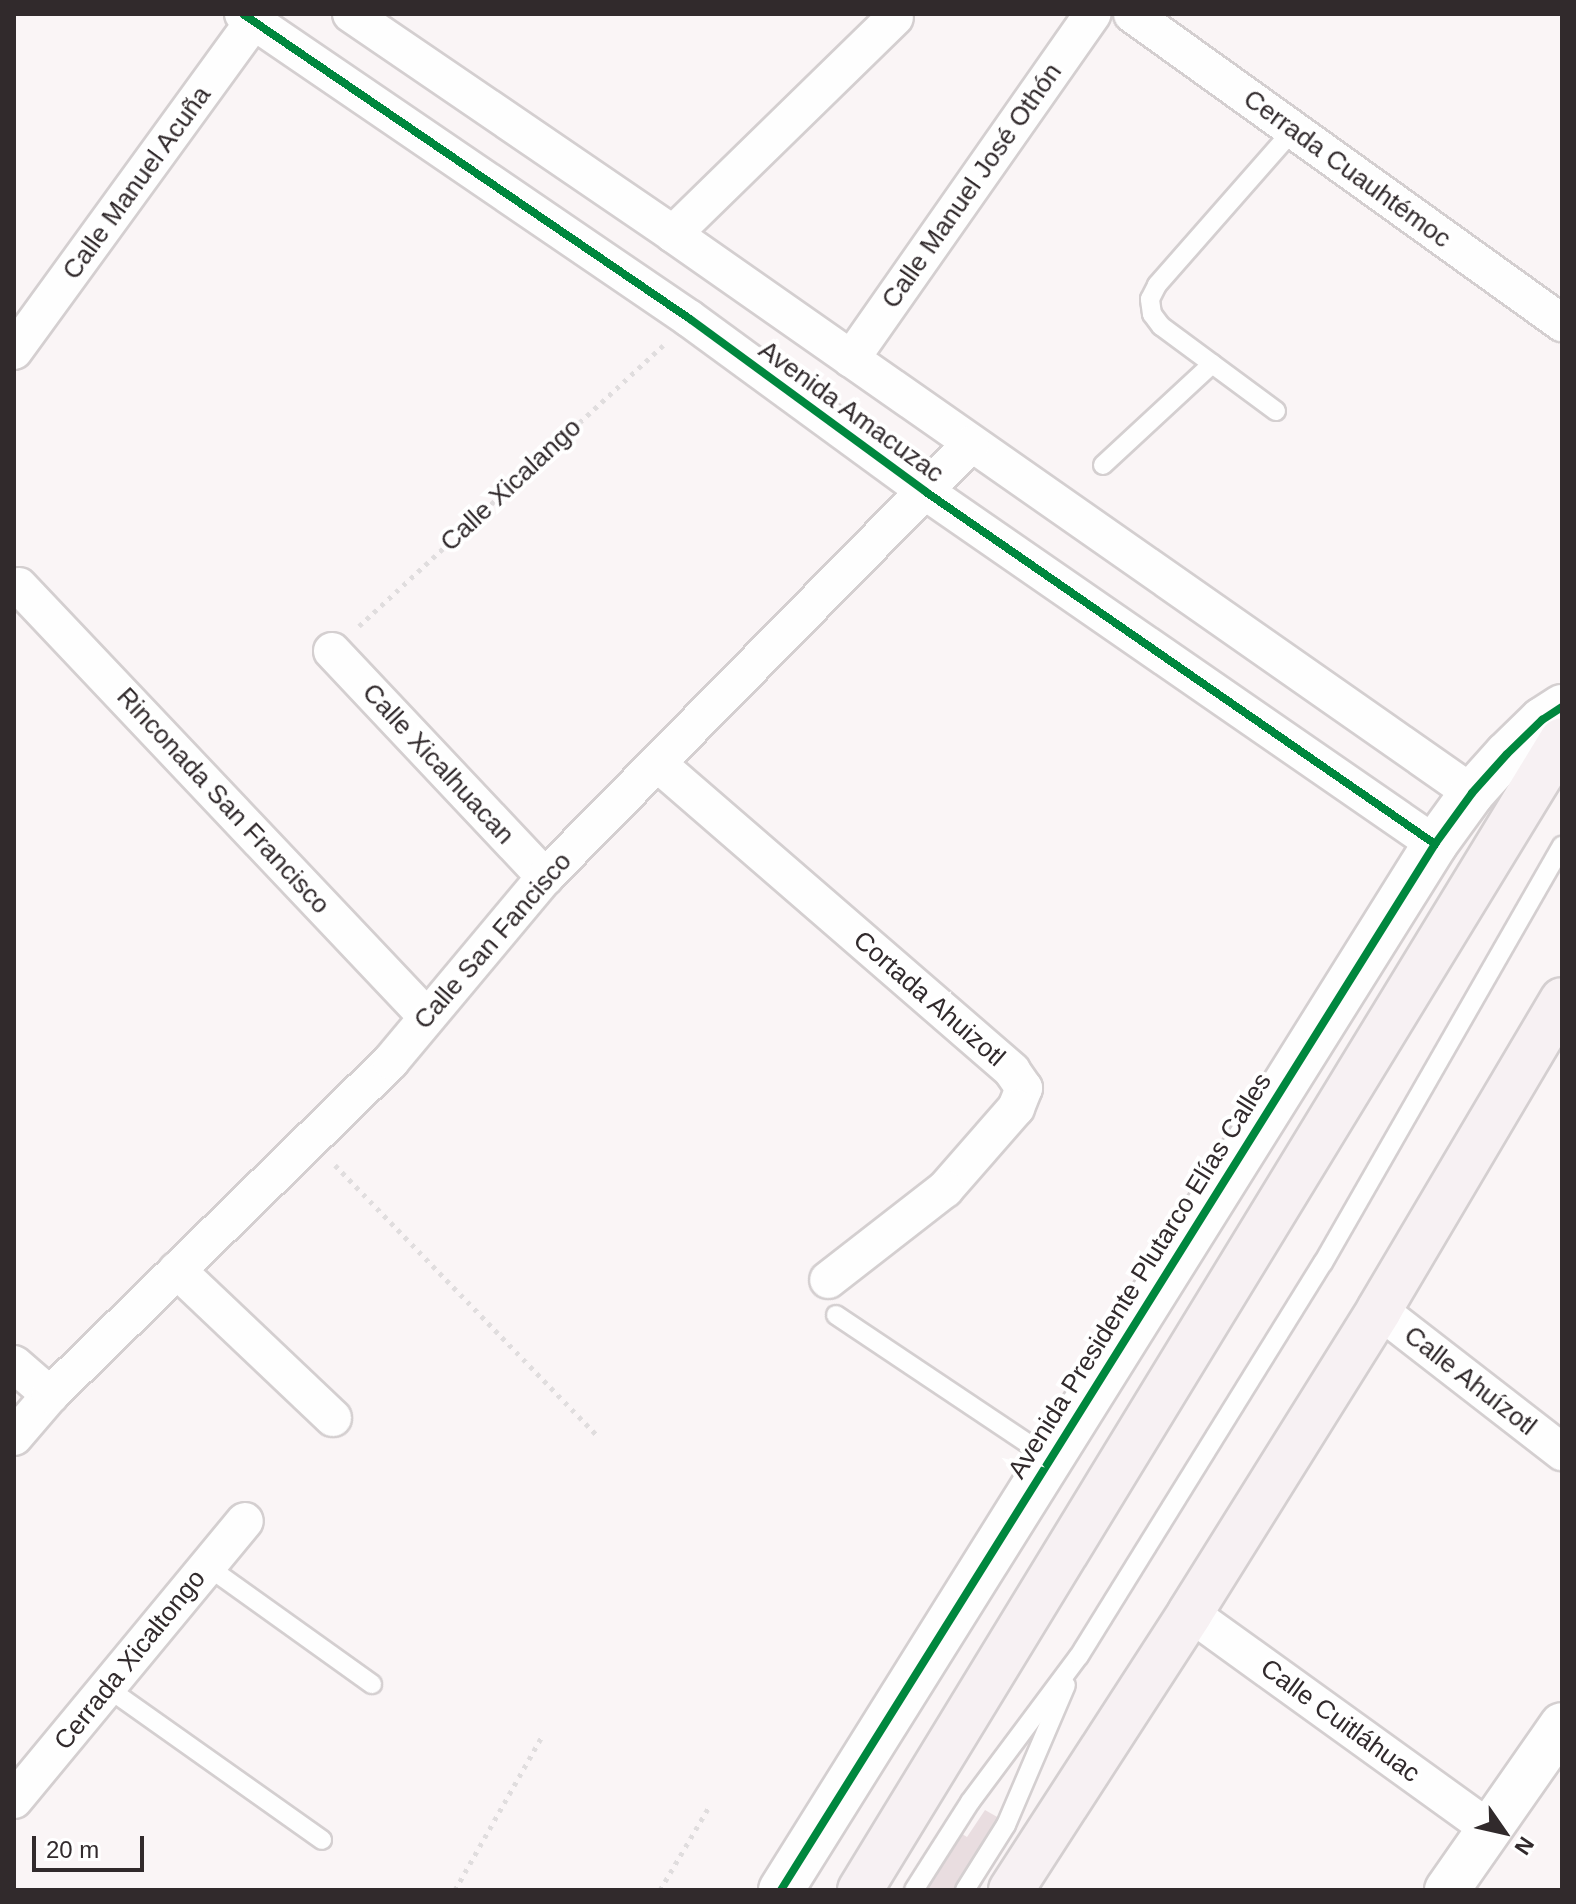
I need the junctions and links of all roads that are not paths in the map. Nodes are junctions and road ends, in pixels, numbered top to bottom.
1 (351, 14) edge
2 (1093, 14) edge
3 (1132, 14) edge
4 (252, 16) edge
5 (895, 17) dead end
6 (1293, 130) junction
7 (673, 234) junction
8 (1562, 323) edge
9 (14, 351) edge
10 (851, 359) junction
11 (1212, 364) junction
12 (1276, 411) dead end
13 (971, 444) junction
14 (1103, 465) dead end
15 (926, 492) junction
16 (19, 586) dead end
17 (332, 651) road end
18 (1562, 707) edge
19 (1562, 740) edge
20 (657, 763) junction
21 (1472, 793) junction
22 (1435, 844) junction
23 (1562, 846) edge
24 (545, 877) junction
25 (1562, 1000) edge
26 (427, 1017) junction
27 (177, 1270) junction
28 (828, 1280) dead end
29 (1379, 1310) junction
30 (836, 1315) dead end
31 (14, 1364) edge
32 (50, 1395) junction
33 (333, 1418) dead end
34 (14, 1437) edge
35 (1562, 1452) edge
36 (1050, 1458) junction
37 (245, 1521) dead end
38 (207, 1566) junction
39 (1190, 1613) junction
40 (1079, 1656) junction
41 (372, 1684) dead end
42 (109, 1689) junction
43 (1562, 1725) edge
44 (14, 1800) edge
45 (1490, 1829) junction
46 (322, 1840) dead end
47 (781, 1890) edge
48 (860, 1890) edge
49 (914, 1890) edge
50 (965, 1890) edge
51 (1011, 1890) edge
52 (1447, 1890) edge

1 - 7 street, Avenida Amacuzac
2 - 10 street, Calle Manuel José Othón
3 - 6 street, Cerrada Cuauhtémoc
4 - 9 street, Calle Manuel Acuña
4 - 15 street, Avenida Amacuzac
5 - 7 street
6 - 8 street, Cerrada Cuauhtémoc
6 - 11 lane
7 - 10 street, Avenida Amacuzac
10 - 13 street, Avenida Amacuzac
11 - 12 lane
11 - 14 lane
13 - 15 street, Calle San Fancisco
13 - 21 street, Avenida Amacuzac
15 - 20 street, Calle San Fancisco
15 - 22 street, Avenida Amacuzac
16 - 26 street, Rinconada San Francisco
17 - 24 street, Calle Xicalhuacan
18 - 21 street, Avenida Presidente Plutarco Elías Calles
19 - 48 main road
20 - 24 street, Calle San Fancisco
20 - 28 street, Cortada Ahuizotl
21 - 22 street, Avenida Presidente Plutarco Elías Calles
22 - 36 street, Avenida Presidente Plutarco Elías Calles
23 - 40 lane
24 - 26 street, Calle San Fancisco
25 - 29 main road
26 - 27 street, Calle San Fancisco
27 - 32 street, Calle San Fancisco
27 - 33 street
29 - 35 street, Calle Ahuízotl
29 - 39 main road
30 - 36 lane
31 - 32 street
32 - 34 street, Calle San Fancisco
36 - 47 street, Avenida Presidente Plutarco Elías Calles
37 - 38 street, Cerrada Xicaltongo
38 - 41 lane
38 - 42 street, Cerrada Xicaltongo
39 - 45 street, Calle Cuitláhuac
39 - 51 main road
40 - 49 lane
40 - 50 lane
42 - 44 street, Cerrada Xicaltongo
42 - 46 lane
43 - 45 street
45 - 52 street

